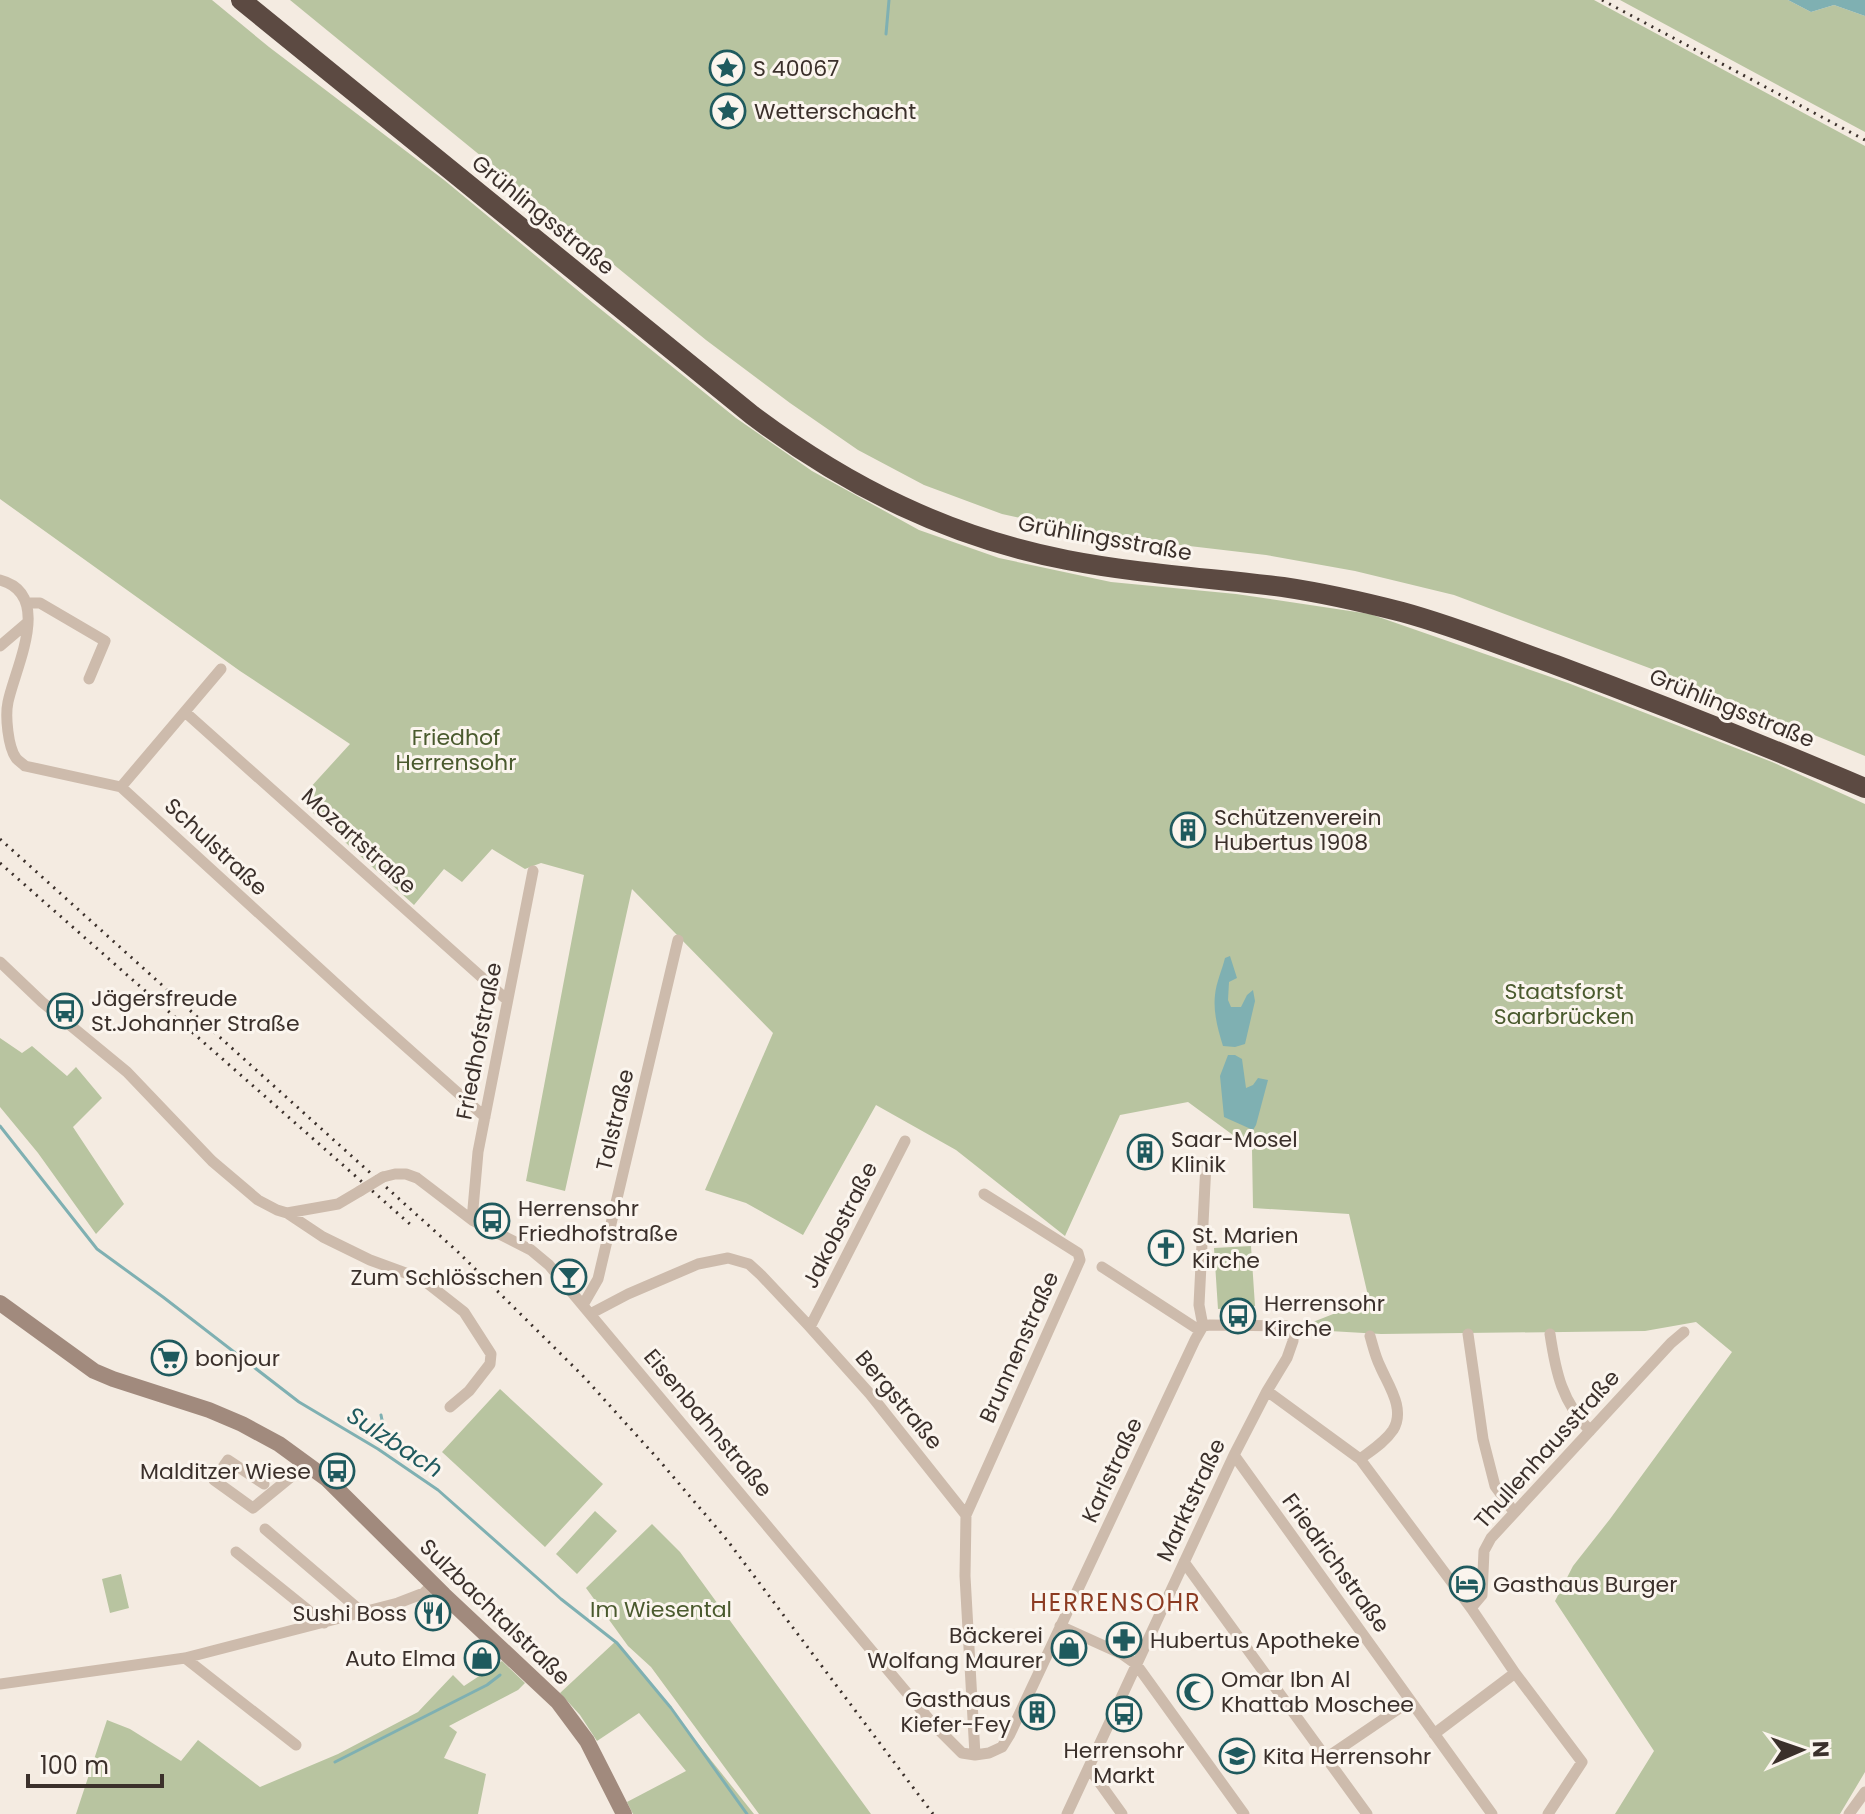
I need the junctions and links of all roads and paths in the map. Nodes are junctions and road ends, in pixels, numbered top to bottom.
1 (241, 0) edge
2 (261, 0) edge
3 (0, 580) edge
4 (26, 603) junction
5 (27, 623) junction
6 (0, 646) edge
7 (221, 669) dead end
8 (89, 679) dead end
9 (185, 712) junction
10 (1865, 775) edge
11 (121, 787) junction
12 (1865, 788) edge
13 (533, 871) dead end
14 (678, 940) dead end
15 (0, 962) edge
16 (507, 1000) junction
17 (485, 1117) junction
18 (905, 1141) dead end
19 (1206, 1163) dead end
20 (984, 1194) dead end
21 (287, 1213) junction
22 (472, 1220) junction
23 (1102, 1267) dead end
24 (0, 1303) edge
25 (586, 1309) junction
26 (810, 1327) junction
27 (1201, 1328) junction
28 (1684, 1332) dead end
29 (1468, 1334) dead end
30 (1550, 1334) dead end
31 (1370, 1336) dead end
32 (1267, 1391) junction
33 (450, 1407) dead end
34 (1590, 1431) junction
35 (1234, 1455) junction
36 (1360, 1459) junction
37 (308, 1463) junction
38 (264, 1484) dead end
39 (1514, 1512) junction
40 (966, 1515) junction
41 (265, 1529) dead end
42 (236, 1552) dead end
43 (1184, 1562) junction
44 (433, 1584) junction
45 (1471, 1608) junction
46 (363, 1613) junction
47 (324, 1623) junction
48 (1060, 1626) junction
49 (185, 1658) junction
50 (1136, 1664) junction
51 (1515, 1673) junction
52 (0, 1684) edge
53 (1410, 1701) junction
54 (1434, 1734) junction
55 (296, 1745) dead end
56 (969, 1754) junction
57 (1326, 1758) junction
58 (1089, 1768) junction
59 (1865, 1792) edge
60 (624, 1814) edge
61 (1067, 1814) edge
62 (1122, 1814) edge
63 (1244, 1814) edge
64 (1367, 1814) edge
65 (1492, 1814) edge
66 (1548, 1814) edge
67 (1849, 1814) edge

1 - 12 highway, Grühlingsstraße
2 - 10 highway
3 - 4 street
4 - 5 street
4 - 8 street
5 - 6 street
5 - 11 street
7 - 9 street
9 - 11 street
9 - 16 street, Mozartstraße
11 - 17 street, Schulstraße
13 - 16 street, Friedhofstraße
14 - 25 street, Talstraße
15 - 21 street
16 - 17 street, Friedhofstraße
17 - 22 street, Friedhofstraße
18 - 26 street, Jakobstraße
19 - 27 street, Karlstraße
20 - 40 street, Brunnenstraße
21 - 22 street, Eisenbahnstraße, bridge
21 - 33 street
22 - 25 street, Eisenbahnstraße
23 - 27 street
24 - 37 main road, Sulzbachtalstraße
25 - 26 street, Bergstraße
25 - 56 street, Eisenbahnstraße
26 - 40 street, Bergstraße
27 - 32 street, Marktstraße
27 - 48 street, Karlstraße
28 - 34 street, Thullenhausstraße
29 - 39 street
30 - 34 street
31 - 36 street
32 - 35 street, Marktstraße
32 - 36 street
34 - 39 street, Thullenhausstraße
35 - 43 street, Marktstraße
35 - 53 street, Friedrichstraße
36 - 45 street
37 - 38 street
37 - 44 main road, Sulzbachtalstraße
39 - 45 street, Thullenhausstraße
40 - 56 street
41 - 46 street
42 - 47 street
43 - 50 street, Marktstraße
43 - 57 street
44 - 46 street
44 - 60 main road, Sulzbachtalstraße
45 - 51 street
46 - 47 street
47 - 49 street
48 - 50 street
48 - 56 street, Karlstraße
49 - 52 street
49 - 55 street
50 - 58 street, Marktstraße
50 - 63 street
51 - 54 street
51 - 66 street
53 - 54 street, Friedrichstraße
53 - 57 street
54 - 65 street, Friedrichstraße
57 - 64 street
58 - 61 street, Marktstraße
58 - 62 street
59 - 67 street

